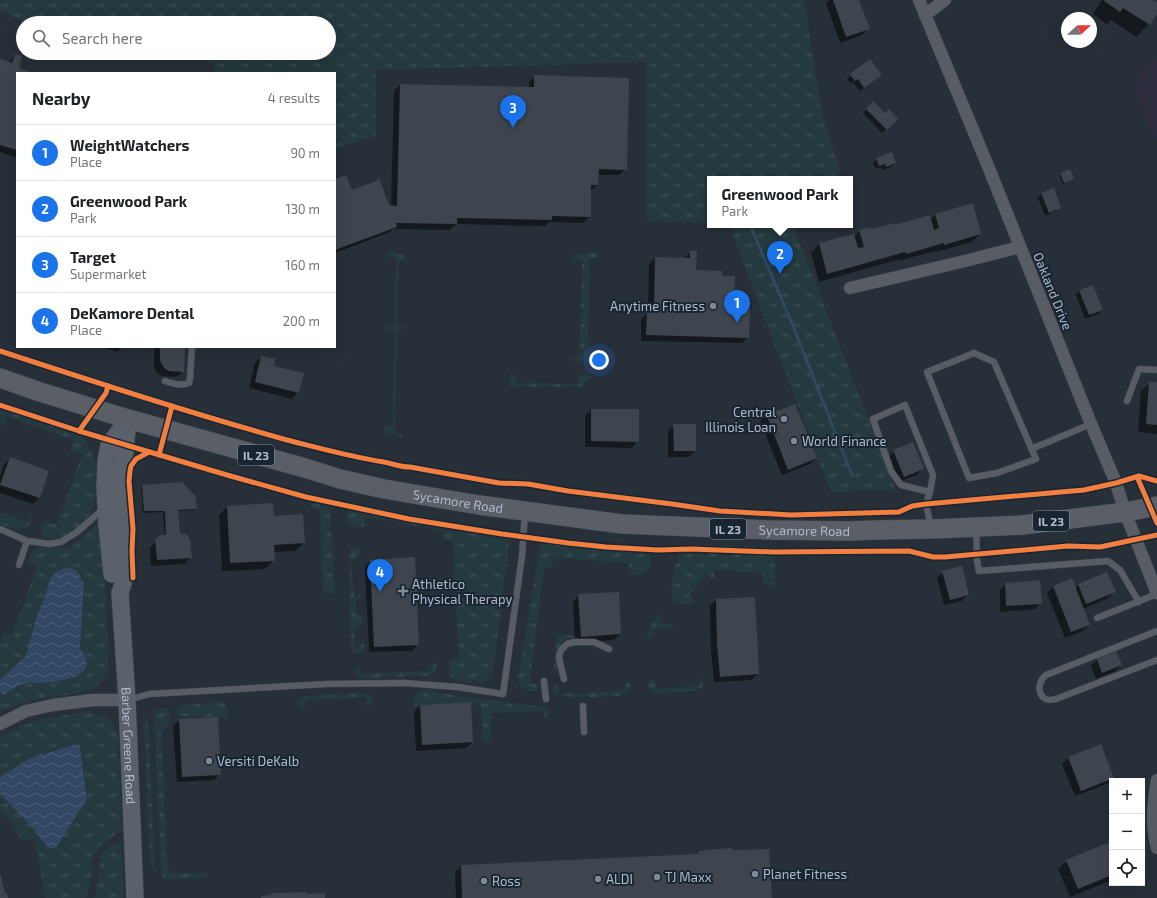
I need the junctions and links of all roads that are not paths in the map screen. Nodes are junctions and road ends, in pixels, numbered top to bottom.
1 (919, 0) edge
2 (945, 0) edge
3 (925, 15) junction
4 (1020, 247) junction
5 (850, 288) dead end
6 (192, 348) edge
7 (1157, 370) edge
8 (0, 378) edge
9 (165, 381) dead end
10 (1126, 401) dead end
11 (128, 419) junction
12 (1091, 424) junction
13 (1031, 449) junction
14 (930, 492) junction
15 (106, 506) junction
16 (1157, 506) edge
17 (525, 511) junction
18 (1125, 512) junction
19 (976, 527) junction
20 (0, 529) edge
21 (932, 529) junction
22 (27, 541) junction
23 (19, 565) dead end
24 (120, 593) junction
25 (1157, 593) edge
26 (1139, 602) junction
27 (1097, 618) dead end
28 (1157, 631) edge
29 (609, 649) dead end
30 (1157, 660) edge
31 (564, 679) dead end
32 (544, 680) dead end
33 (546, 699) dead end
34 (127, 700) junction
35 (583, 706) dead end
36 (0, 724) edge
37 (584, 732) dead end
38 (1157, 780) edge
39 (1157, 848) edge
40 (135, 898) edge

1 - 3 street, Oakland Drive
2 - 3 street
3 - 4 street, Oakland Drive
4 - 5 street
4 - 12 street, Oakland Drive
6 - 9 lane
7 - 10 lane
8 - 11 main road, Sycamore Road / IL 23
11 - 15 main road, Barber Greene Road
11 - 17 main road, Sycamore Road / IL 23
11 - 24 main road, Barber Greene Road
12 - 13 lane
12 - 18 street, Oakland Drive
13 - 13 lane
14 - 14 lane
14 - 21 lane
15 - 22 lane
15 - 24 main road, Barber Greene Road
16 - 18 main road, IL 23
17 - 21 main road, Sycamore Road / IL 23
17 - 34 lane
18 - 19 main road, IL 23
18 - 25 street, Oakland Drive
19 - 21 main road, IL 23
19 - 26 lane
20 - 22 lane
22 - 23 lane
24 - 34 main road, Barber Greene Road
25 - 26 lane
26 - 27 lane
28 - 30 lane
29 - 31 lane
32 - 33 lane
34 - 36 street
34 - 40 main road, Barber Greene Road
35 - 37 lane
38 - 39 street

